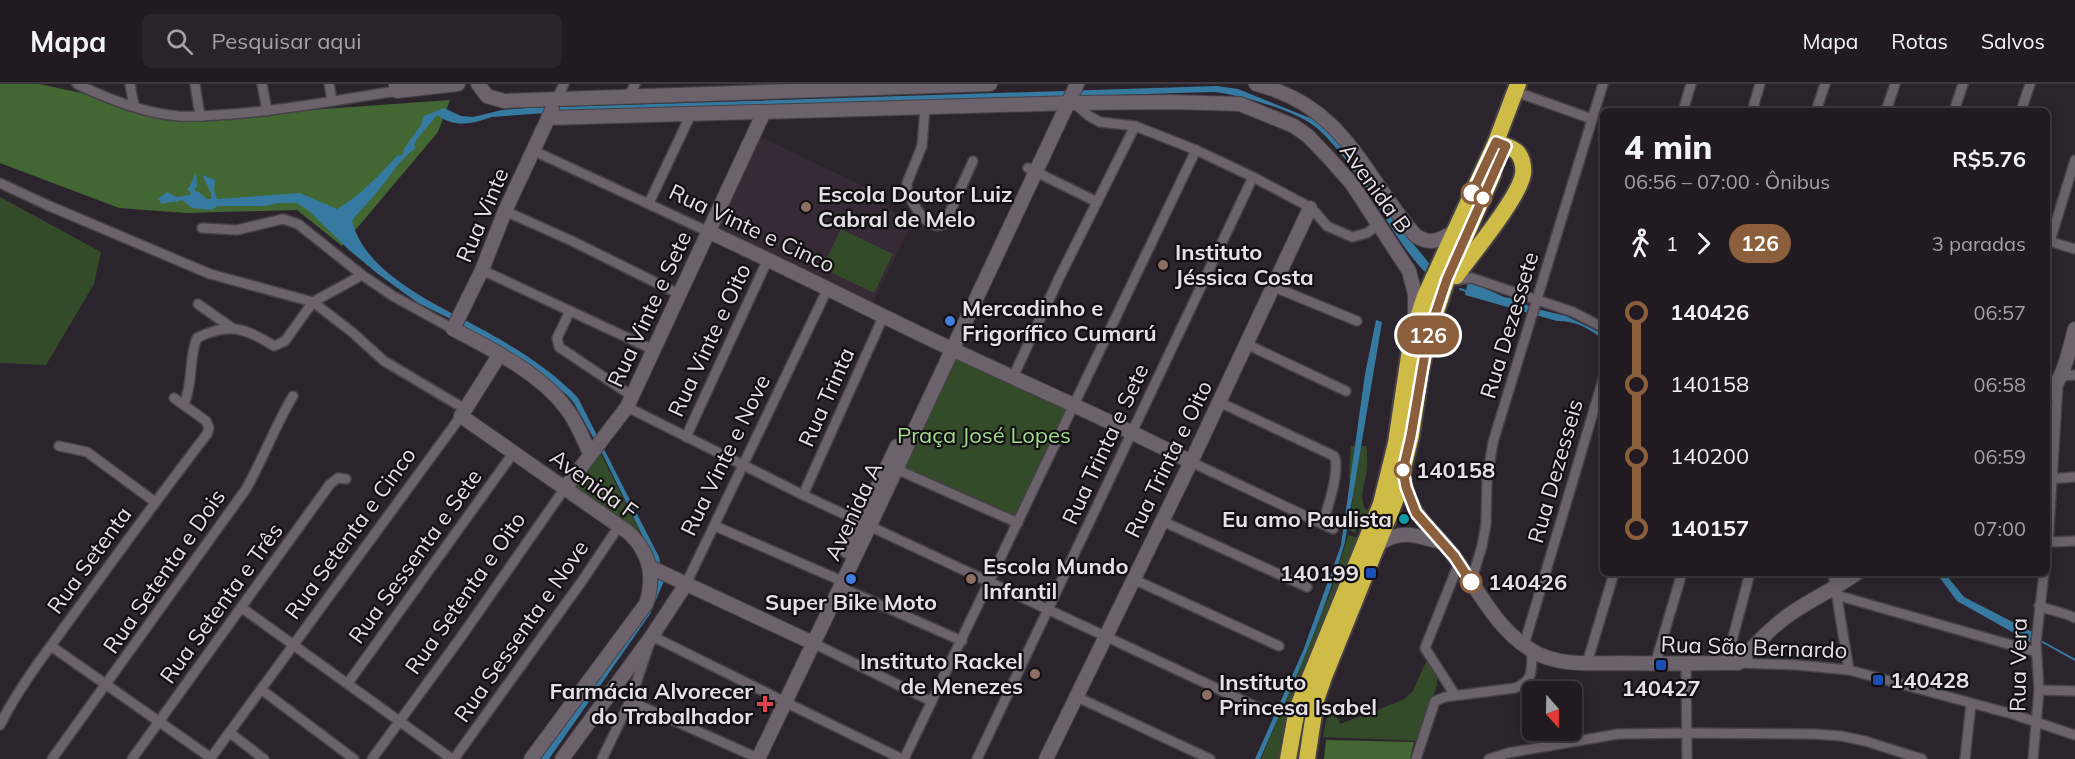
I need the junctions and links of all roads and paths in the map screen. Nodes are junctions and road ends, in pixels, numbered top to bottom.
1 (77, 84) edge
2 (130, 84) edge
3 (195, 84) edge
4 (262, 84) edge
5 (329, 84) edge
6 (458, 84) edge
7 (478, 84) edge
8 (564, 84) edge
9 (990, 84) edge
10 (1068, 84) edge
11 (1076, 84) edge
12 (1256, 84) edge
13 (1603, 84) edge
14 (1691, 84) edge
15 (1760, 84) edge
16 (1825, 84) edge
17 (1894, 84) edge
18 (1963, 84) edge
19 (2030, 84) edge
20 (922, 85) edge
21 (850, 86) edge
22 (778, 87) edge
23 (396, 88) edge
24 (1524, 88) edge
25 (705, 89) edge
26 (490, 90) edge
27 (632, 90) edge
28 (557, 99) junction
29 (332, 100) junction
30 (1066, 102) junction
31 (134, 106) junction
32 (925, 108) junction
33 (1684, 108) edge
34 (1753, 108) edge
35 (1817, 108) edge
36 (1887, 108) edge
37 (1955, 108) edge
38 (2022, 108) edge
39 (267, 111) junction
40 (764, 112) junction
41 (691, 114) junction
42 (200, 117) junction
43 (549, 117) junction
44 (1592, 119) junction
45 (1135, 126) junction
46 (1501, 144) junction
47 (532, 150) junction
48 (1196, 150) junction
49 (2075, 160) edge
50 (973, 161) dead end
51 (1032, 169) junction
52 (1253, 177) junction
53 (0, 183) edge
54 (649, 202) junction
55 (1097, 202) junction
56 (1310, 208) junction
57 (504, 211) junction
58 (1379, 224) junction
59 (202, 228) dead end
60 (709, 231) junction
61 (1454, 232) junction
62 (2050, 238) edge
63 (2050, 241) edge
64 (2075, 249) edge
65 (768, 259) junction
66 (482, 270) junction
67 (362, 275) junction
68 (1450, 279) junction
69 (1274, 287) junction
70 (828, 288) junction
71 (679, 294) junction
72 (313, 302) junction
73 (1536, 302) junction
74 (198, 304) dead end
75 (570, 311) junction
76 (884, 315) junction
77 (1357, 321) dead end
78 (456, 323) junction
79 (1600, 326) edge
80 (232, 328) junction
81 (2075, 329) edge
82 (1412, 336) junction
83 (1246, 344) junction
84 (948, 347) junction
85 (654, 350) junction
86 (500, 354) junction
87 (1013, 377) junction
88 (2065, 379) edge
89 (1600, 390) edge
90 (1346, 391) dead end
91 (2050, 393) edge
92 (292, 396) dead end
93 (174, 398) dead end
94 (629, 402) junction
95 (1219, 402) junction
96 (184, 404) junction
97 (1074, 405) junction
98 (463, 412) junction
99 (1132, 431) junction
100 (686, 437) junction
101 (59, 446) dead end
102 (514, 452) junction
103 (591, 453) junction
104 (1191, 462) junction
105 (744, 466) junction
106 (897, 469) junction
107 (1403, 470) junction
108 (2075, 477) edge
109 (346, 479) dead end
110 (2050, 479) edge
111 (565, 489) junction
112 (803, 495) junction
113 (155, 502) junction
114 (1162, 521) junction
115 (866, 523) junction
116 (1018, 523) junction
117 (1323, 524) junction
118 (620, 526) junction
119 (715, 526) junction
120 (1333, 529) dead end
121 (2075, 541) edge
122 (1440, 542) junction
123 (2050, 543) edge
124 (1378, 544) junction
125 (1459, 563) junction
126 (653, 569) junction
127 (1613, 576) edge
128 (1681, 576) edge
129 (1749, 576) edge
130 (1833, 576) edge
131 (1854, 576) edge
132 (2044, 576) edge
133 (1133, 579) junction
134 (989, 582) junction
135 (1471, 582) junction
136 (838, 583) junction
137 (686, 584) junction
138 (1307, 587) dead end
139 (1835, 592) junction
140 (2039, 606) junction
141 (242, 608) junction
142 (1049, 610) junction
143 (2072, 615) edge
144 (652, 636) junction
145 (1107, 638) junction
146 (810, 641) junction
147 (962, 641) junction
148 (294, 644) junction
149 (51, 646) junction
150 (1279, 646) dead end
151 (1528, 648) junction
152 (2036, 652) junction
153 (1587, 663) junction
154 (1686, 663) junction
155 (1732, 663) junction
156 (1655, 664) junction
157 (1849, 670) junction
158 (348, 683) junction
159 (108, 684) junction
160 (262, 690) junction
161 (2039, 690) junction
162 (2075, 691) edge
163 (1455, 695) junction
164 (1077, 698) junction
165 (630, 700) junction
166 (782, 701) junction
167 (932, 701) junction
168 (1971, 704) junction
169 (1261, 709) dead end
170 (160, 721) junction
171 (399, 721) junction
172 (2036, 722) junction
173 (0, 725) edge
174 (230, 733) junction
175 (1687, 733) junction
176 (2075, 735) edge
177 (755, 758) edge
178 (1050, 758) edge
179 (52, 759) edge
180 (132, 759) edge
181 (211, 759) edge
182 (264, 759) edge
183 (354, 759) edge
184 (372, 759) edge
185 (453, 759) edge
186 (531, 759) edge
187 (562, 759) edge
188 (602, 759) edge
189 (903, 759) edge
190 (977, 759) edge
191 (1210, 759) edge
192 (1288, 759) edge
193 (1308, 759) edge
194 (1416, 759) edge
195 (1489, 759) edge
196 (1687, 759) edge
197 (1922, 759) edge
198 (1965, 759) edge
199 (2033, 759) edge

1 - 31 street
2 - 31 street
3 - 42 street
4 - 39 street
5 - 29 street
6 - 23 street
7 - 26 street
8 - 28 street
9 - 20 street
10 - 30 street, Avenida A
11 - 30 street, Avenida A
12 - 61 street, Avenida B
13 - 44 street, Rua Dezessete
14 - 33 street
15 - 34 street
16 - 35 street
17 - 36 street
18 - 37 street
19 - 38 street
20 - 21 street
21 - 22 street
22 - 25 street
23 - 29 street
24 - 44 street
24 - 46 highway
25 - 27 street
26 - 28 street
27 - 28 street
28 - 43 street
29 - 39 street
30 - 32 street, Avenida B
30 - 45 street
30 - 51 street, Avenida A
30 - 58 street, Avenida B
31 - 42 street
32 - 40 street, Avenida B
32 - 50 street
39 - 42 street
40 - 41 street, Avenida B
40 - 60 street, Rua Vinte e Sete
41 - 43 street, Avenida B
41 - 54 street
43 - 47 street, Rua Vinte
44 - 73 street, Rua Dezessete
45 - 48 street
45 - 55 street
46 - 61 highway
46 - 68 highway
46 - 68 highway
47 - 54 street, Rua Vinte e Cinco
47 - 57 street, Rua Vinte
48 - 52 street
48 - 97 street
49 - 62 street
51 - 55 street
51 - 84 street, Avenida A
52 - 56 street
52 - 99 street, Rua Trinta e Sete
53 - 72 street
54 - 60 street, Rua Vinte e Cinco
55 - 87 street
56 - 58 street
56 - 69 street, Rua Trinta e Oito
57 - 66 street, Rua Vinte
57 - 71 street
58 - 82 street, Avenida B
59 - 67 street
60 - 65 street, Rua Vinte e Cinco
60 - 71 street, Rua Vinte e Sete
61 - 82 highway
63 - 64 street
65 - 70 street, Rua Vinte e Cinco
65 - 100 street, Rua Vinte e Oito
66 - 75 street
66 - 78 street, Rua Vinte
67 - 72 street
67 - 78 street
68 - 73 street
68 - 107 highway
69 - 77 street
69 - 83 street, Rua Trinta e Oito
70 - 76 street, Rua Vinte e Cinco
70 - 105 street, Rua Vinte e Nove
71 - 85 street, Rua Vinte e Sete
72 - 80 street
72 - 98 street, Avenida F
73 - 79 street
73 - 135 street, Rua Dezessete
74 - 80 street
75 - 85 street
75 - 94 street
76 - 84 street, Rua Vinte e Cinco
76 - 112 street, Rua Trinta
78 - 86 street
80 - 96 street
81 - 88 street
82 - 192 highway
83 - 90 street
83 - 95 street, Rua Trinta e Oito
84 - 87 street, Rua Vinte e Cinco
84 - 106 street, Avenida A
84 - 115 street, Avenida A
85 - 94 street, Rua Vinte e Sete
86 - 98 street, Rua Setenta e Cinco
86 - 103 street
87 - 97 street, Rua Vinte e Cinco
88 - 91 street
88 - 110 street
89 - 151 street, Rua Dezesseis
92 - 159 street, Rua Setenta e Dois
93 - 96 street
94 - 100 street
94 - 103 street, Rua Vinte e Sete
95 - 104 street, Rua Trinta e Oito
95 - 117 street
96 - 113 street, Rua Setenta
97 - 99 street, Rua Vinte e Cinco
97 - 116 street
98 - 102 street, Avenida F
98 - 148 street, Rua Setenta e Cinco
99 - 104 street, Rua Vinte e Cinco
99 - 142 street, Rua Trinta e Sete
100 - 105 street
101 - 113 street
102 - 111 street, Avenida F
102 - 158 street, Rua Sessenta e Sete
103 - 111 street, Rua Setenta e Oito
104 - 114 street, Rua Trinta e Oito
104 - 117 street
105 - 112 street
105 - 119 street, Rua Vinte e Nove
106 - 115 street, Avenida A
106 - 116 street
107 - 122 street
107 - 124 highway
108 - 110 street
109 - 141 street, Rua Setenta e Três
111 - 118 street, Avenida F
111 - 171 street, Rua Setenta e Oito
112 - 115 street
113 - 149 street, Rua Setenta
114 - 133 street, Rua Trinta e Oito
114 - 138 street
115 - 134 street
115 - 136 street, Avenida A
116 - 134 street
117 - 120 street
118 - 126 street, Avenida F
118 - 185 street, Rua Sessenta e Nove
119 - 136 street
119 - 137 street, Rua Vinte e Nove
121 - 123 street
122 - 124 street
122 - 125 street
124 - 193 highway
125 - 135 street
125 - 163 street
126 - 137 street
126 - 186 street
127 - 153 street
128 - 156 street
129 - 155 street
130 - 139 street
131 - 139 street
132 - 140 street, Rua Vera
133 - 145 street, Rua Trinta e Oito
133 - 150 street
134 - 142 street
134 - 147 street
135 - 151 street
136 - 146 street, Avenida A
136 - 147 street
137 - 144 street, Rua Vinte e Nove
137 - 146 street
139 - 152 street
139 - 155 street
139 - 157 street
140 - 143 street
140 - 152 street, Rua Vera
141 - 148 street
141 - 170 street, Rua Setenta e Três
142 - 145 street
142 - 190 street, Rua Trinta e Sete
144 - 165 street
144 - 166 street
144 - 187 street, Rua Vinte e Nove
145 - 164 street, Rua Trinta e Oito
145 - 169 street
146 - 166 street, Avenida A
146 - 167 street
147 - 167 street
148 - 158 street
148 - 160 street, Rua Setenta e Cinco
149 - 159 street
149 - 173 street, Rua Setenta
151 - 153 street, Rua São Bernardo
151 - 163 street, Rua Dezesseis
152 - 161 street, Rua Vera
153 - 156 street, Rua São Bernardo
154 - 155 street, Rua São Bernardo
154 - 156 street, Rua São Bernardo
154 - 175 street
155 - 157 street, Rua São Bernardo
157 - 168 street, Rua São Bernardo
158 - 171 street
159 - 170 street
159 - 179 street, Rua Setenta e Dois
160 - 174 street, Rua Setenta e Cinco
160 - 183 street
161 - 162 street
161 - 172 street, Rua Vera
163 - 194 street
164 - 178 street, Rua Trinta e Oito
164 - 191 street
165 - 177 street
165 - 188 street
166 - 177 street, Avenida A
166 - 189 street
167 - 189 street
168 - 172 street, Rua São Bernardo
168 - 198 street
170 - 180 street, Rua Setenta e Três
170 - 181 street
171 - 184 street, Rua Setenta e Oito
171 - 185 street
172 - 176 street, Rua São Bernardo
172 - 199 street, Rua Vera
174 - 181 street, Rua Setenta e Cinco
174 - 182 street
175 - 195 street
175 - 196 street
175 - 197 street

